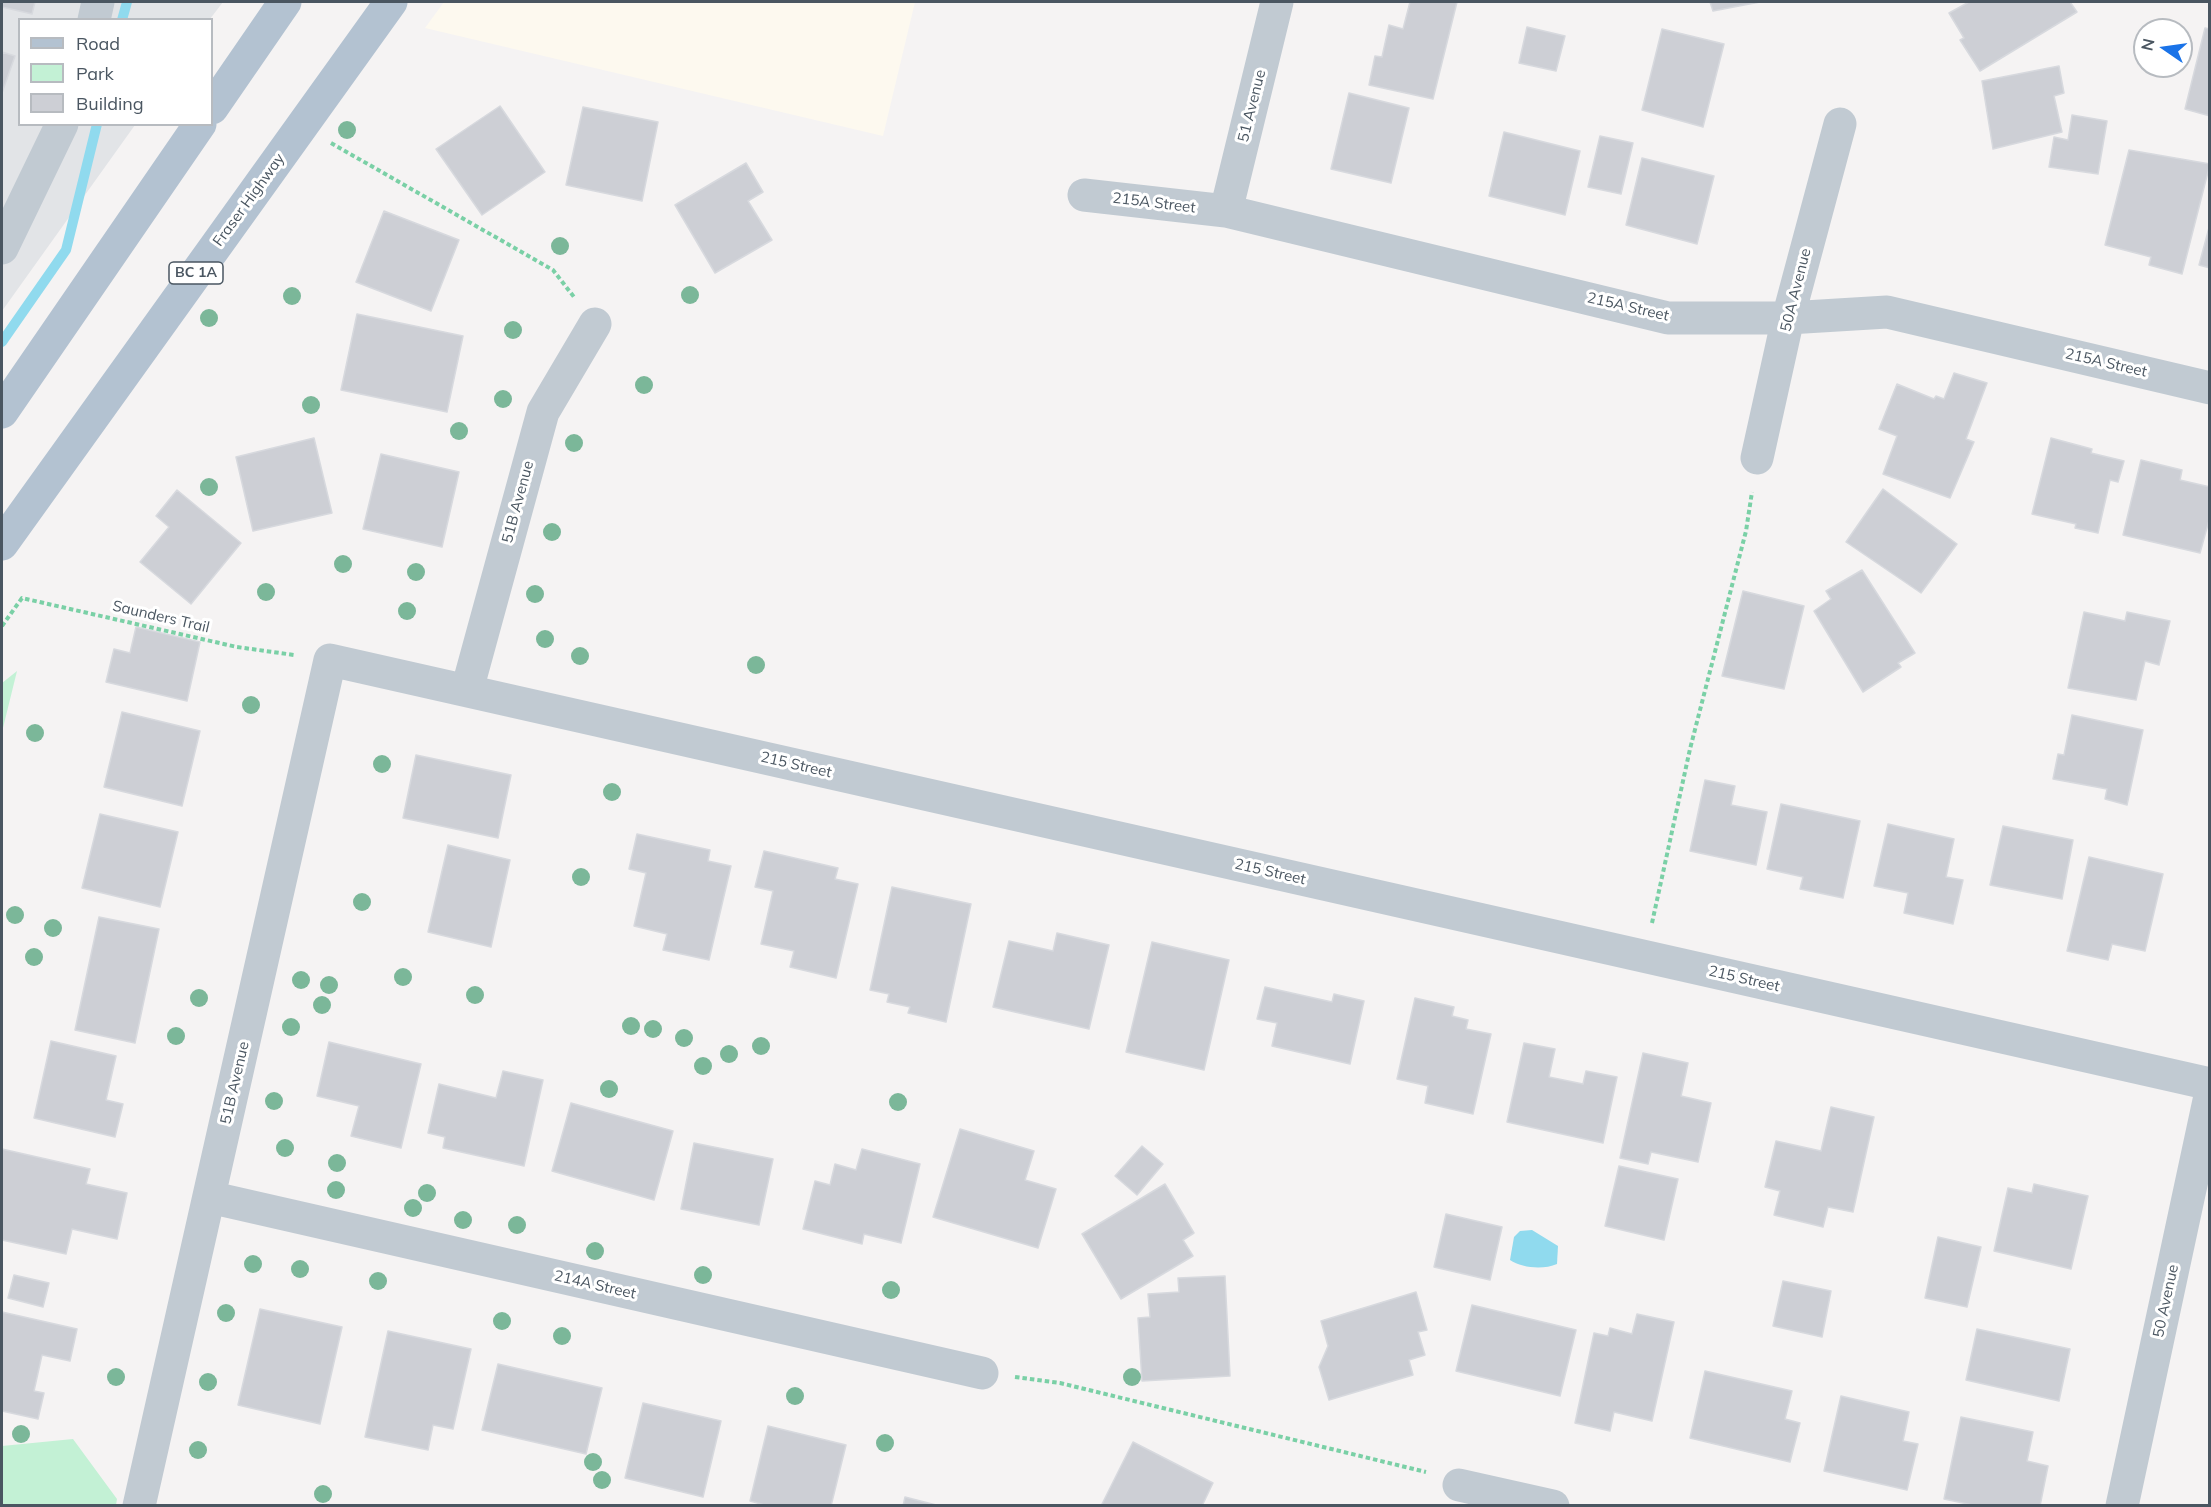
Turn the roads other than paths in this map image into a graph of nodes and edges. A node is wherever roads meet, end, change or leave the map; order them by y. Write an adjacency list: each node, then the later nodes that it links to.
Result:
1 (98, 2): 5 (street)
2 (285, 2): 6 (main road)
3 (391, 2): 18 (main road, Fraser Highway / BC 1A)
4 (1277, 2): 11 (street, 51 Avenue)
5 (94, 18)
6 (213, 107)
7 (1840, 124): 13 (street, 50A Avenue)
8 (61, 126): 12 (street)
9 (199, 126): 16 (main road)
10 (1084, 195): 11 (street, 215A Street)
11 (1226, 211): 13 (street, 215A Street)
12 (2, 248)
13 (1788, 318): 15 (street, 215A Street); 17 (street, 50A Avenue)
14 (595, 324): 20 (street, 51B Avenue)
15 (2210, 388)
16 (2, 412)
17 (1757, 458)
18 (2, 544)
19 (330, 660): 20 (street, 215 Street); 23 (street, 51B Avenue)
20 (467, 690): 21 (street, 215 Street)
21 (2210, 1084)
22 (2210, 1096): 28 (street, 50 Avenue)
23 (209, 1197): 24 (street, 214A Street); 26 (street, 51B Avenue)
24 (982, 1373)
25 (1460, 1485): 27 (street)
26 (139, 1506)
27 (1553, 1506)
28 (2122, 1506)

